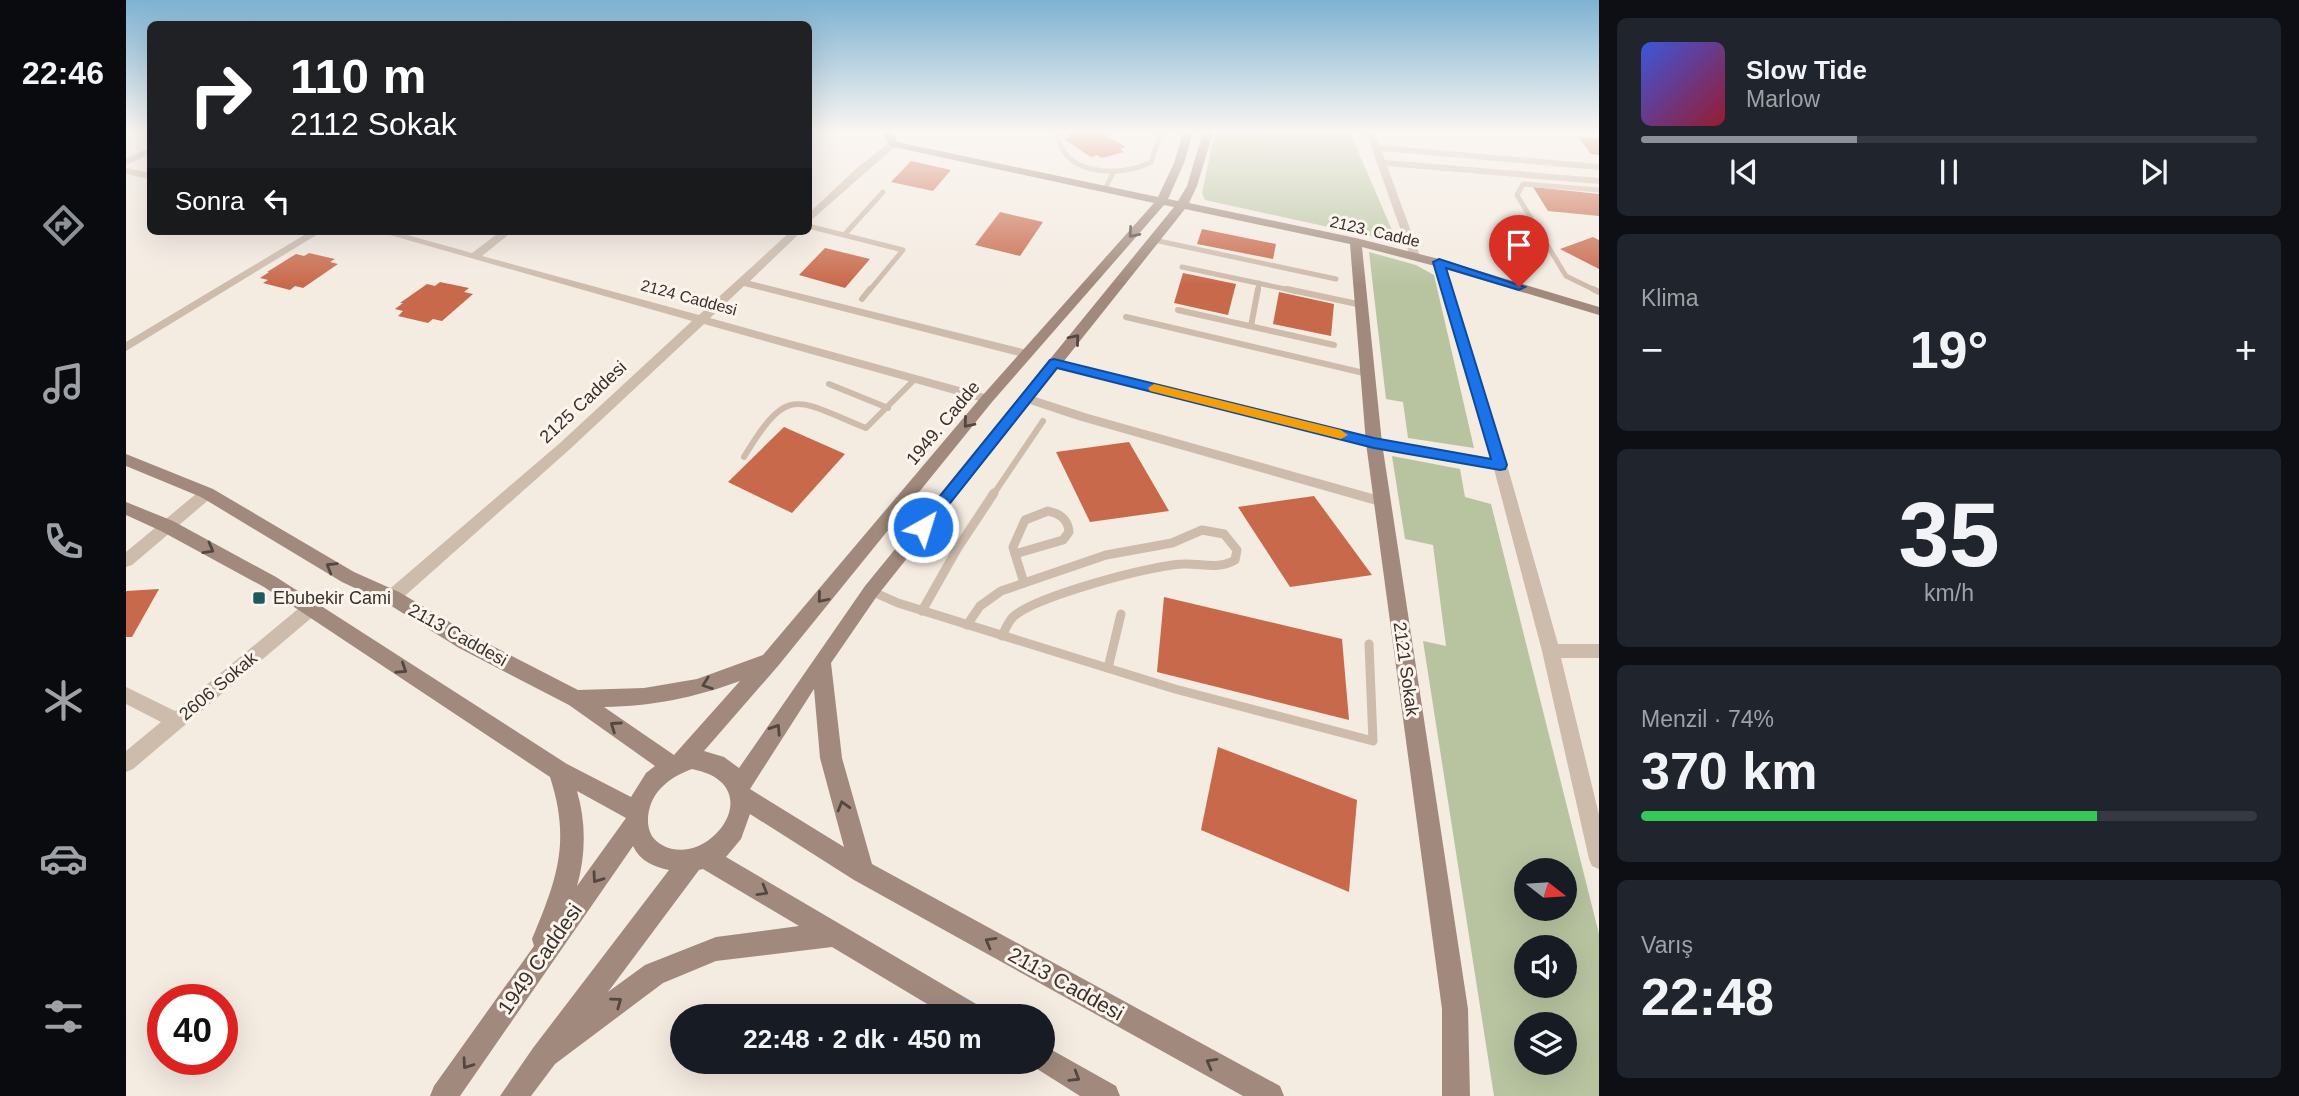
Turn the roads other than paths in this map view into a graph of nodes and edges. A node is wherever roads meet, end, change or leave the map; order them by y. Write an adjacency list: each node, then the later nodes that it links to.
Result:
1 (848, 183): 12 (street)
2 (1077, 183): 7 (street, 2123. Cadde)
3 (1108, 183): 7 (lane)
4 (1169, 183): 10 (street, 1949. Cadde)
5 (1192, 183): 13 (street)
6 (1390, 183): 23 (street)
7 (1105, 189): 10 (street, 2123. Cadde)
8 (1599, 190): 30 (lane)
9 (883, 192): 16 (lane)
10 (1161, 201): 13 (street, 2123. Cadde); 40 (street, 1949. Cadde, one-way to 40)
11 (812, 203): 12 (street)
12 (823, 205): 14 (street)
13 (1182, 205): 21 (street); 22 (street, 2123. Cadde)
14 (812, 216)
15 (812, 227): 16 (lane)
16 (845, 234): 31 (lane)
17 (311, 235): 39 (street)
18 (394, 235): 24 (street, 2124 Caddesi)
19 (503, 235): 24 (street)
20 (793, 235): 28 (street, 2125 Caddesi)
21 (1154, 240): 27 (lane); 41 (street, one-way to 21)
22 (1356, 242): 23 (street, 2123. Cadde); 32 (street, 2121 Sokak)
23 (1415, 256): 25 (street, 2123. Cadde)
24 (473, 257): 36 (street, 2124 Caddesi)
25 (1439, 262): 34 (street, 2123. Cadde); 52 (street)
26 (1182, 267): 29 (lane)
27 (1336, 279)
28 (742, 282): 36 (street, 2125 Caddesi); 40 (street)
29 (1259, 283): 32 (lane); 37 (lane)
30 (1599, 292)
31 (862, 299)
32 (1362, 305): 42 (street, 2121 Sokak)
33 (1178, 310): 37 (lane)
34 (1599, 311)
35 (1126, 317): 42 (lane)
36 (702, 318): 43 (street, 2124 Caddesi); 61 (street, 2125 Caddesi)
37 (1251, 327): 38 (lane)
38 (1334, 345)
39 (126, 347)
40 (1027, 354): 46 (street, 1949. Cadde)
41 (1054, 363): 45 (street); 49 (street)
42 (1368, 374): 49 (street, 2121 Sokak)
43 (915, 379): 46 (street, 2124 Caddesi); 47 (lane)
44 (829, 384): 47 (lane)
45 (1026, 398): 54 (street); 60 (street)
46 (987, 399): 70 (street, 1949. Cadde, one-way to 70)
47 (888, 408): 50 (lane)
48 (1043, 421): 63 (lane)
49 (1374, 443): 52 (street); 54 (street, 2121 Sokak)
50 (744, 457)
51 (126, 460): 53 (street, 2113 Caddesi)
52 (1500, 465): 68 (street)
53 (207, 493): 56 (street); 61 (street, 2113 Caddesi, one-way to 53)
54 (1383, 502): 95 (street, 2121 Sokak)
55 (126, 508): 56 (street)
56 (167, 526): 58 (street); 62 (street, one-way to 62)
57 (1015, 554): 57 (lane); 59 (lane)
58 (126, 561)
59 (1024, 583): 65 (lane); 66 (lane)
60 (871, 592): 63 (lane); 71 (street)
61 (392, 597): 74 (street, 2113 Caddesi)
62 (310, 609): 75 (street, 2606 Sokak); 78 (street, one-way to 78)
63 (922, 611): 65 (lane)
64 (1121, 614): 72 (lane)
65 (967, 625): 66 (lane)
66 (1002, 636): 72 (lane)
67 (1369, 645): 72 (lane)
68 (1551, 651): 69 (street); 79 (street)
69 (1599, 651)
70 (771, 660): 74 (street, one-way to 74); 77 (street, 1949. Cadde)
71 (821, 661): 80 (street, one-way to 71); 85 (street, one-way to 71)
72 (1108, 668)
73 (126, 695): 75 (street)
74 (576, 699): 77 (street, 2113 Caddesi, one-way to 74)
75 (177, 721): 76 (street, 2606 Sokak)
76 (126, 763)
77 (676, 763): 80 (street); 82 (street)
78 (559, 771): 82 (street); 87 (street)
79 (1582, 787): 81 (lane); 84 (street)
80 (740, 791): 83 (street); 85 (street, 2113 Caddesi)
81 (1599, 791)
82 (636, 816): 83 (street); 87 (street, 1949 Caddesi, one-way to 87)
83 (698, 859): 86 (street, one-way to 86); 89 (street)
84 (1599, 859)
85 (862, 872): 94 (street, 2113 Caddesi, one-way to 85)
86 (835, 934): 88 (street); 89 (street, one-way to 86)
87 (523, 984): 91 (street, 1949 Caddesi, one-way to 91)
88 (952, 1004)
89 (542, 1057): 92 (street)
90 (1055, 1065): 93 (street, one-way to 93)
91 (444, 1096)
92 (514, 1096)
93 (1106, 1096)
94 (1270, 1096)
95 (1456, 1096)

